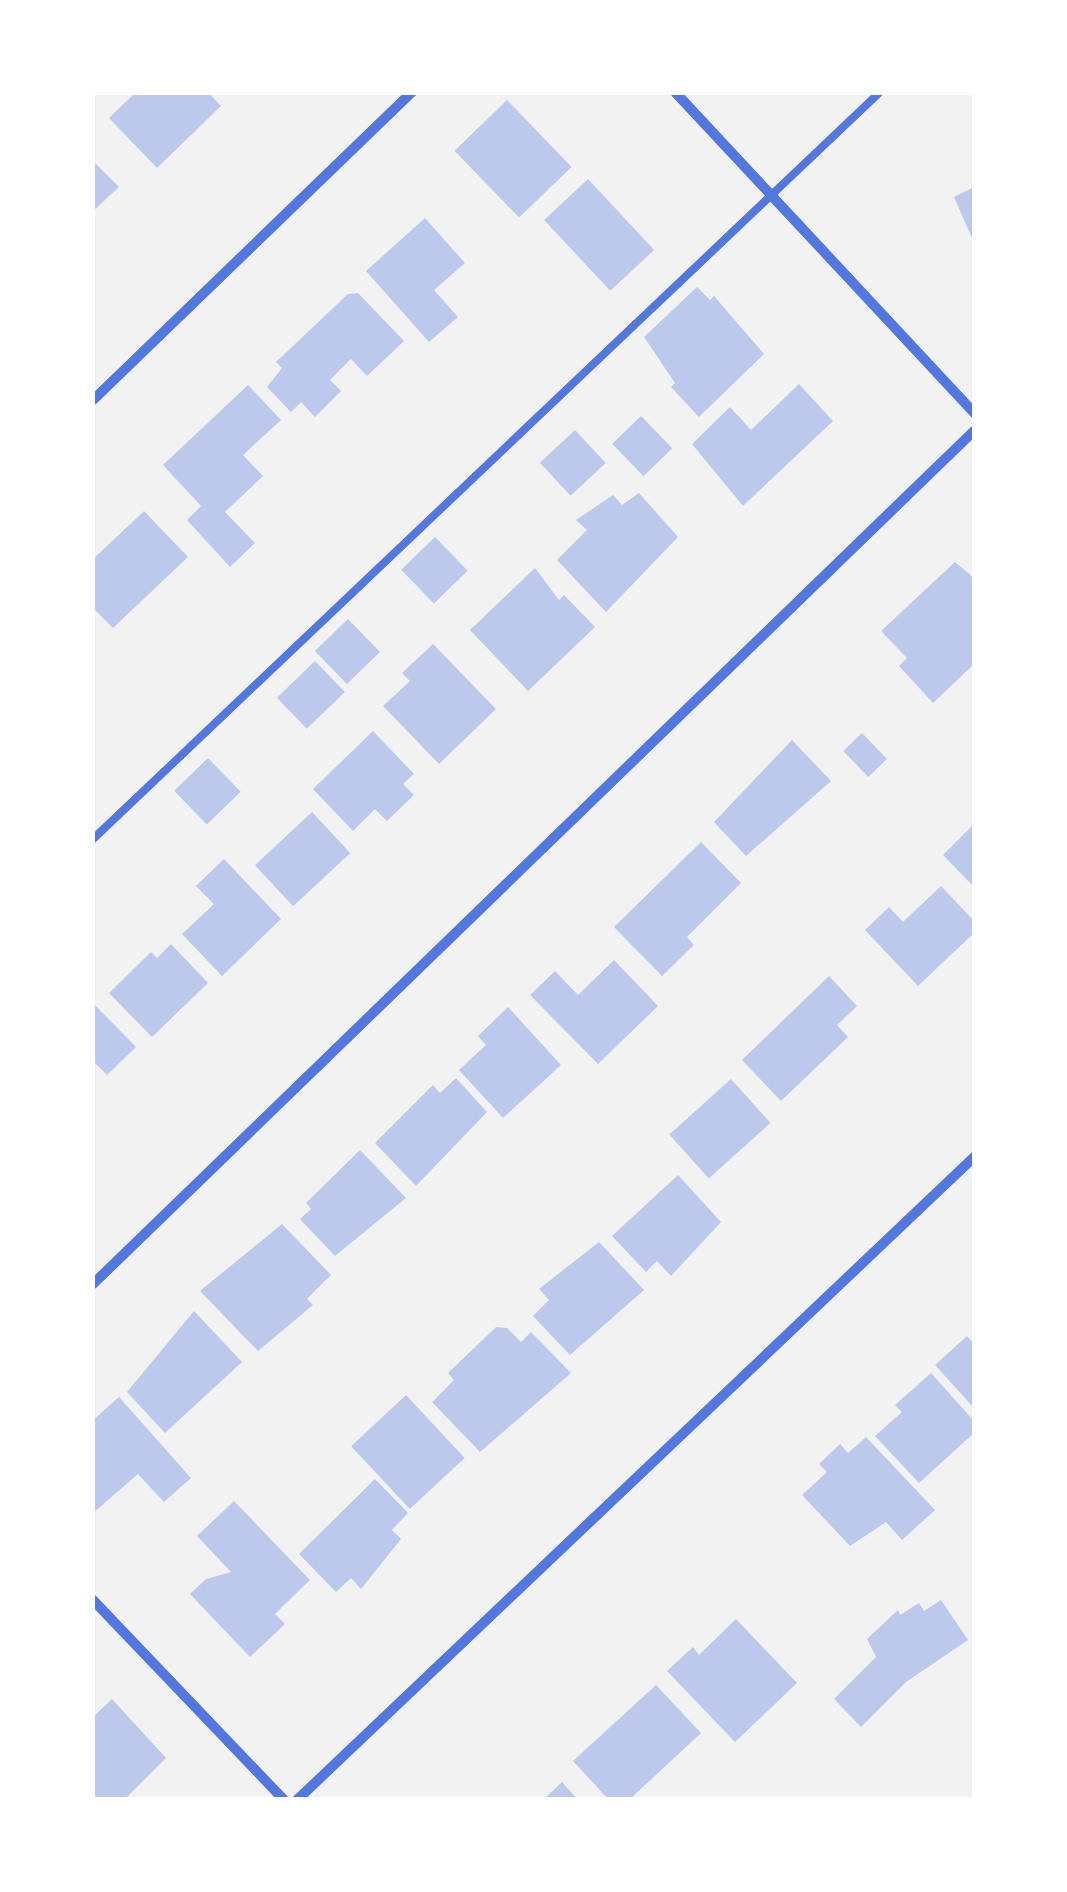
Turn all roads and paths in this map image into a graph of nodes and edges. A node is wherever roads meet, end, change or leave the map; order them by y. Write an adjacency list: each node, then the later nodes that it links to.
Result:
1 (412, 92): 5 (street)
2 (674, 92): 4 (street)
3 (880, 92): 4 (lane)
4 (772, 192): 6 (street); 8 (lane)
5 (92, 400)
6 (974, 413)
7 (974, 431): 10 (street)
8 (92, 840)
9 (974, 1157): 13 (street)
10 (92, 1285)
11 (92, 1599): 12 (street)
12 (284, 1800)
13 (297, 1800)

